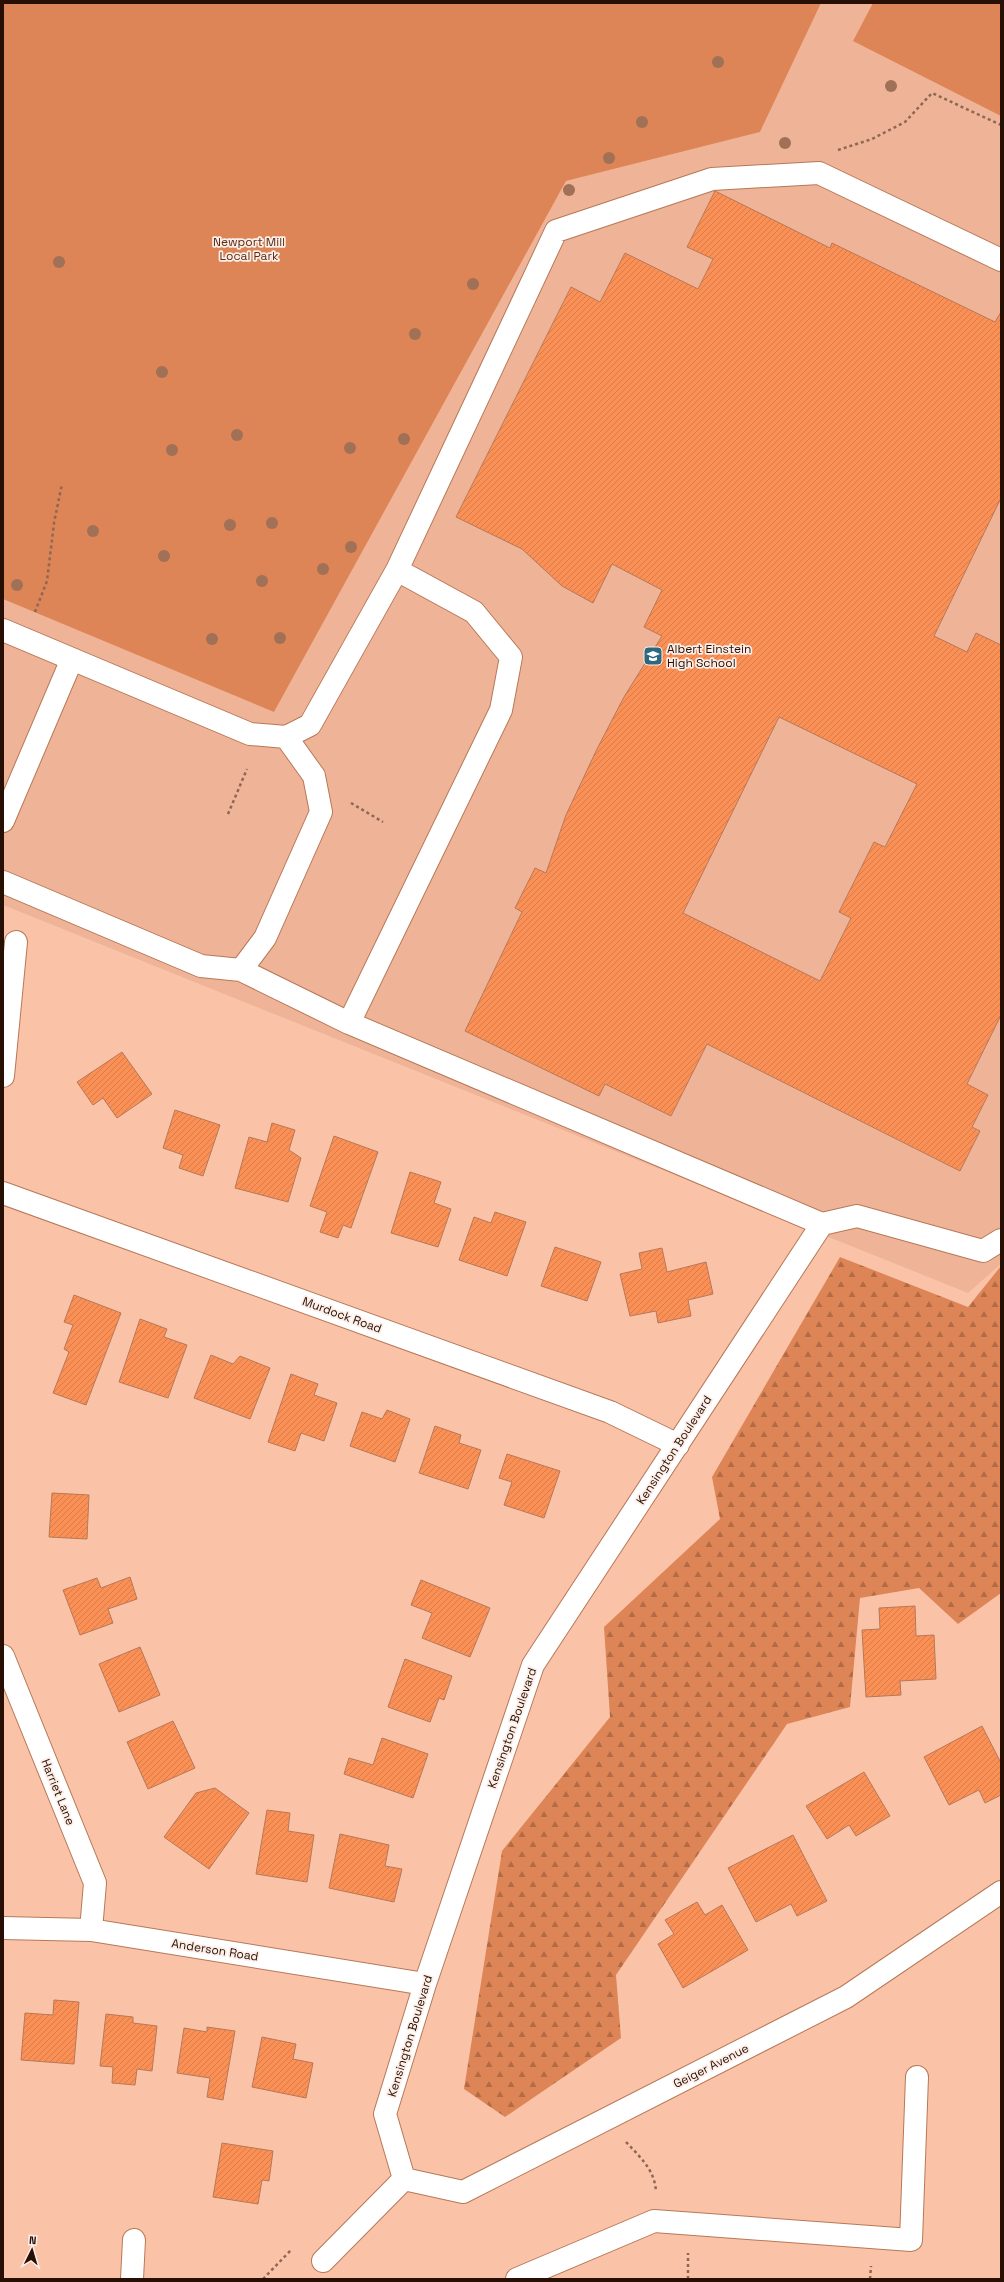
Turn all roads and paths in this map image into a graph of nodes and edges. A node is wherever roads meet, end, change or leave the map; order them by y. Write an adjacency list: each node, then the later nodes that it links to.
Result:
1 (1001, 124): 2 (path)
2 (838, 150)
3 (1001, 260): 5 (street)
4 (62, 484): 6 (path)
5 (396, 570): 9 (street); 18 (street)
6 (34, 614)
7 (3, 630): 8 (street)
8 (72, 659): 9 (street); 13 (street)
9 (286, 738): 17 (street)
10 (247, 769): 12 (path)
11 (351, 803): 14 (path)
12 (228, 814)
13 (3, 821)
14 (383, 822)
15 (3, 882): 17 (street)
16 (16, 942): 19 (street)
17 (241, 970): 18 (street)
18 (349, 1023): 21 (street)
19 (3, 1076)
20 (3, 1193): 23 (street, Murdock Road)
21 (822, 1224): 22 (street); 23 (street, Kensington Boulevard)
22 (1001, 1240)
23 (678, 1445): 28 (street, Kensington Boulevard)
24 (3, 1656): 27 (street, Harriet Lane)
25 (1001, 1892): 31 (street, Geiger Avenue)
26 (3, 1928): 27 (street, Anderson Road)
27 (90, 1930): 28 (street, Anderson Road)
28 (425, 1984): 31 (street, Kensington Boulevard)
29 (917, 2077): 39 (street)
30 (624, 2140): 32 (path)
31 (404, 2179): 36 (street)
32 (655, 2181)
33 (134, 2240): 37 (street)
34 (292, 2249): 38 (path)
35 (688, 2249): 40 (path)
36 (323, 2260)
37 (132, 2279)
38 (263, 2279)
39 (517, 2279)
40 (688, 2279)

